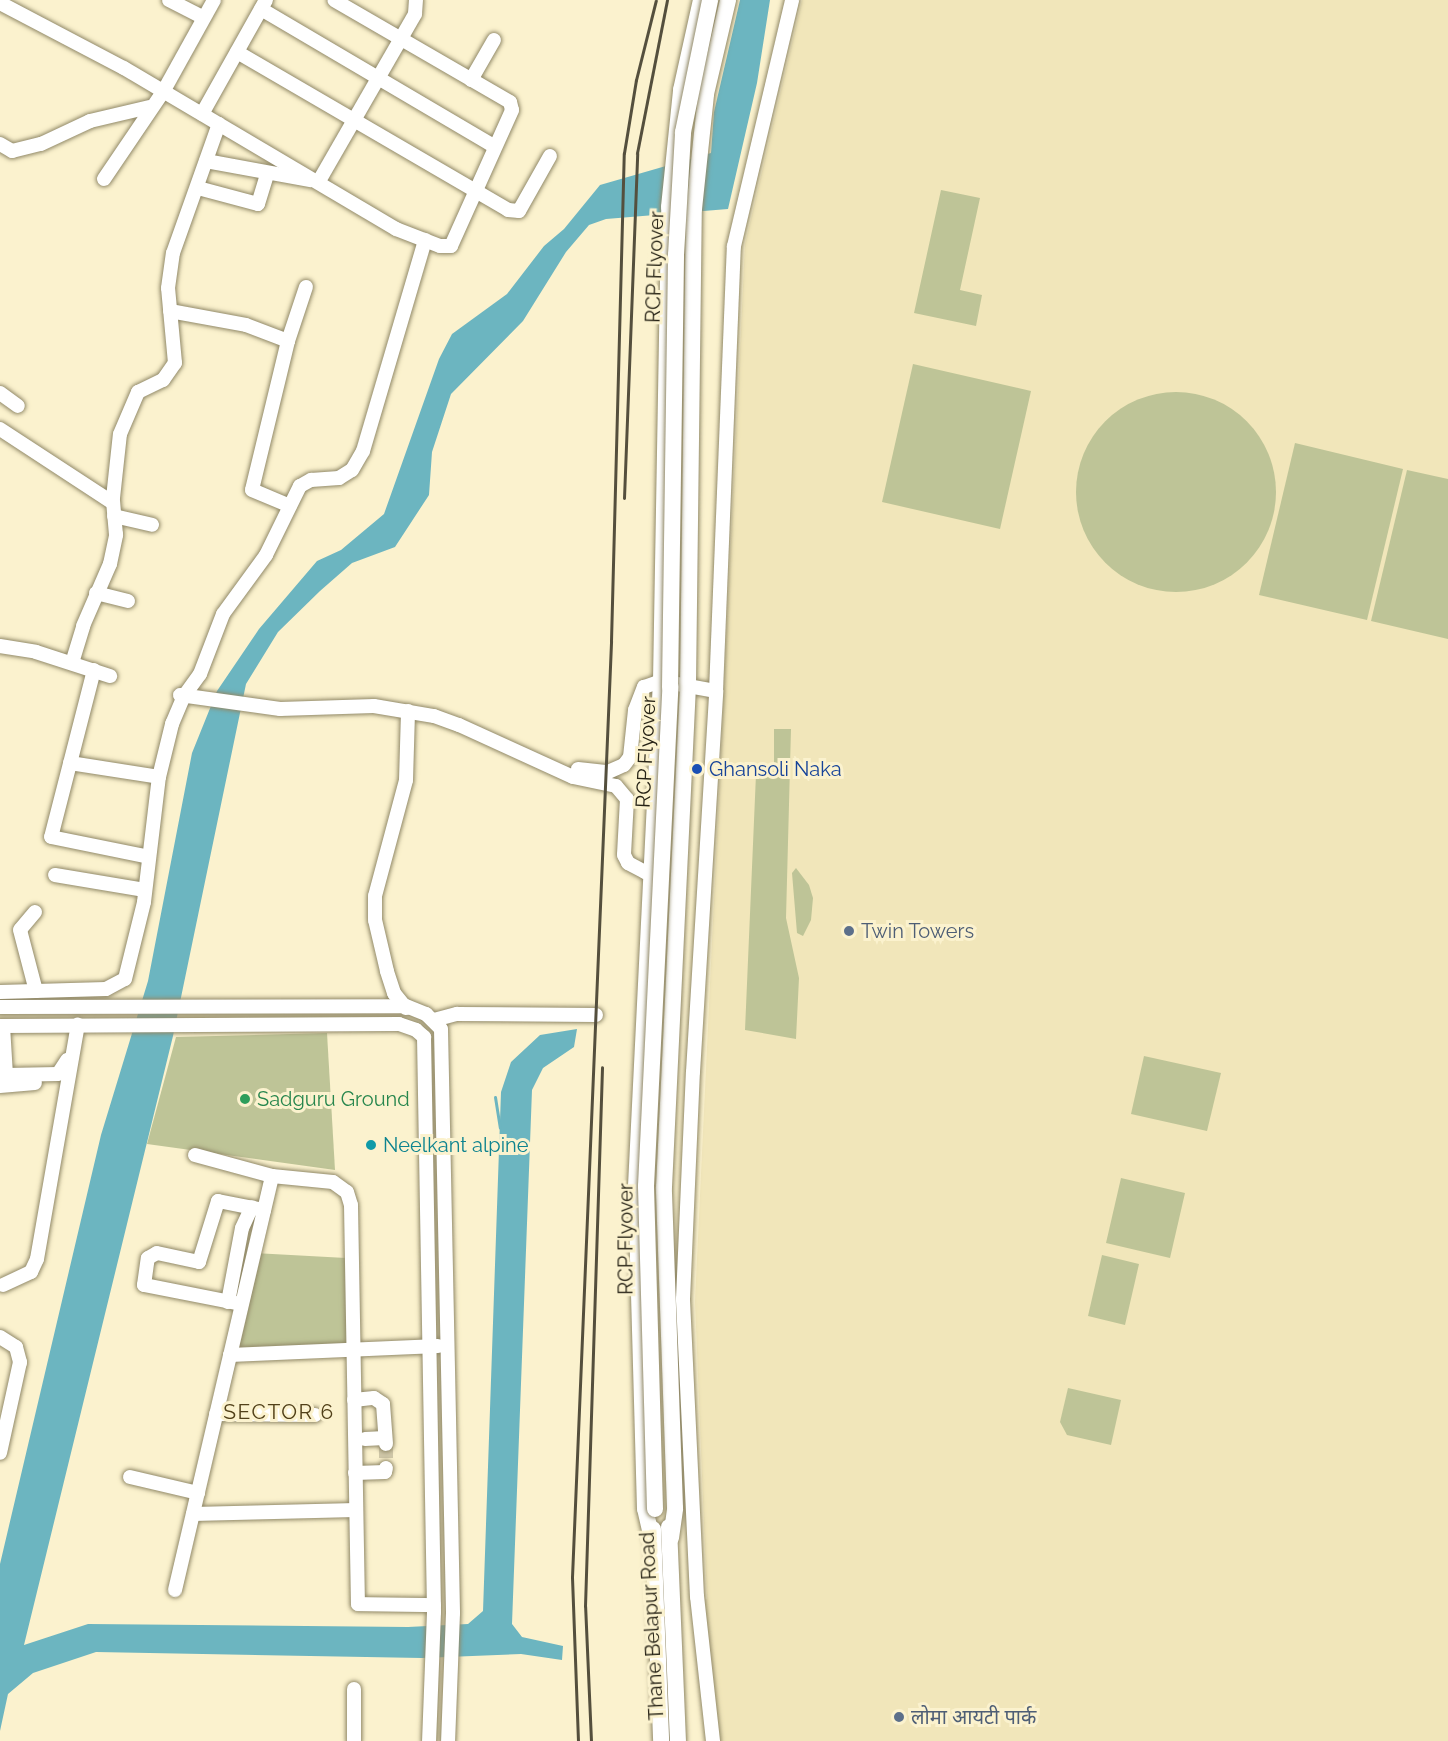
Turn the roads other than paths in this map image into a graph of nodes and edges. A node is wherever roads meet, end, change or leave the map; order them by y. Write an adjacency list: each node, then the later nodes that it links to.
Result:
1 (170, 0): 12 (street)
2 (214, 0): 12 (street)
3 (334, 0): 13 (street)
4 (416, 0): 13 (street)
5 (702, 0): 48 (main road)
6 (710, 0): 95 (main road, RCP Flyover, bridge)
7 (719, 0): 95 (main road, RCP Flyover)
8 (728, 0): 49 (main road)
9 (792, 0): 50 (street)
10 (0, 3): 18 (street)
11 (264, 5): 15 (street); 16 (street)
12 (204, 18): 18 (street)
13 (401, 39): 16 (street); 17 (street)
14 (494, 40): 17 (street)
15 (237, 52): 20 (street); 21 (street)
16 (378, 78): 21 (street); 24 (street)
17 (471, 80): 24 (street)
18 (163, 92): 19 (street); 20 (street)
19 (149, 107): 23 (street); 28 (street)
20 (202, 114): 22 (street)
21 (354, 120): 29 (street); 31 (street)
22 (219, 124): 26 (street); 29 (street)
23 (0, 144)
24 (494, 146): 31 (street)
25 (550, 156): 31 (street)
26 (206, 161): 27 (street); 30 (street)
27 (267, 174): 29 (street); 30 (street)
28 (104, 180)
29 (318, 181): 32 (street)
30 (198, 188): 34 (street)
31 (473, 190): 32 (street)
32 (425, 240): 39 (street)
33 (306, 287): 35 (street)
34 (170, 311): 35 (street); 40 (street)
35 (288, 341): 39 (street)
36 (0, 393): 37 (street)
37 (18, 406)
38 (0, 429): 40 (street)
39 (290, 506): 51 (street)
40 (114, 509): 41 (street); 42 (street)
41 (152, 525)
42 (96, 593): 43 (street); 45 (street)
43 (128, 601)
44 (0, 646): 45 (street)
45 (72, 663): 46 (street)
46 (94, 670): 47 (street); 53 (street)
47 (110, 676)
48 (661, 681): 49 (street); 54 (street); 57 (main road)
49 (688, 685): 50 (street); 58 (main road)
50 (716, 691): 108 (street)
51 (182, 696): 52 (street); 55 (street)
52 (408, 711): 54 (street); 64 (street)
53 (70, 763): 55 (street); 56 (street)
54 (564, 770): 57 (street)
55 (159, 777): 56 (street)
56 (149, 858): 60 (street)
57 (652, 873): 58 (street); 99 (main road)
58 (677, 874): 98 (main road)
59 (56, 875): 60 (street)
60 (145, 890): 62 (street)
61 (35, 912): 62 (street)
62 (36, 991): 63 (street)
63 (0, 992)
64 (406, 1006): 66 (street); 68 (street); 71 (street)
65 (0, 1007): 66 (street)
66 (99, 1007): 70 (street)
67 (596, 1015): 68 (street)
68 (434, 1020): 82 (street)
69 (78, 1025): 70 (street); 72 (street); 75 (street)
70 (98, 1025): 71 (street)
71 (405, 1025): 83 (street)
72 (2, 1026): 74 (street)
73 (69, 1051): 74 (street)
74 (2, 1079): 75 (street)
75 (67, 1080): 79 (street)
76 (195, 1155): 77 (street)
77 (272, 1176): 78 (street); 84 (street)
78 (258, 1208): 80 (street); 80 (street)
79 (1, 1288)
80 (234, 1303): 85 (street)
81 (0, 1337): 90 (street)
82 (449, 1345): 83 (street); 105 (street)
83 (430, 1346): 84 (street); 101 (street)
84 (353, 1349): 85 (street); 86 (street)
85 (230, 1355): 87 (street)
86 (354, 1400): 89 (street); 92 (street)
87 (216, 1414): 88 (street); 94 (street)
88 (315, 1415)
89 (365, 1439)
90 (0, 1453)
91 (386, 1468): 92 (street)
92 (355, 1473): 96 (street)
93 (130, 1477): 94 (street)
94 (198, 1493): 97 (street)
95 (660, 1509): 98 (main road, Thane Belapur Road); 99 (main road, Thane Belapur Road)
96 (356, 1510): 97 (street); 101 (street)
97 (193, 1514): 100 (street)
98 (671, 1538): 107 (main road, Thane Belapur Road)
99 (652, 1539): 106 (main road, Thane Belapur Road)
100 (175, 1590)
101 (434, 1609): 104 (street)
102 (354, 1689): 103 (street)
103 (354, 1741)
104 (429, 1741)
105 (448, 1741)
106 (661, 1741)
107 (678, 1741)
108 (713, 1741)

